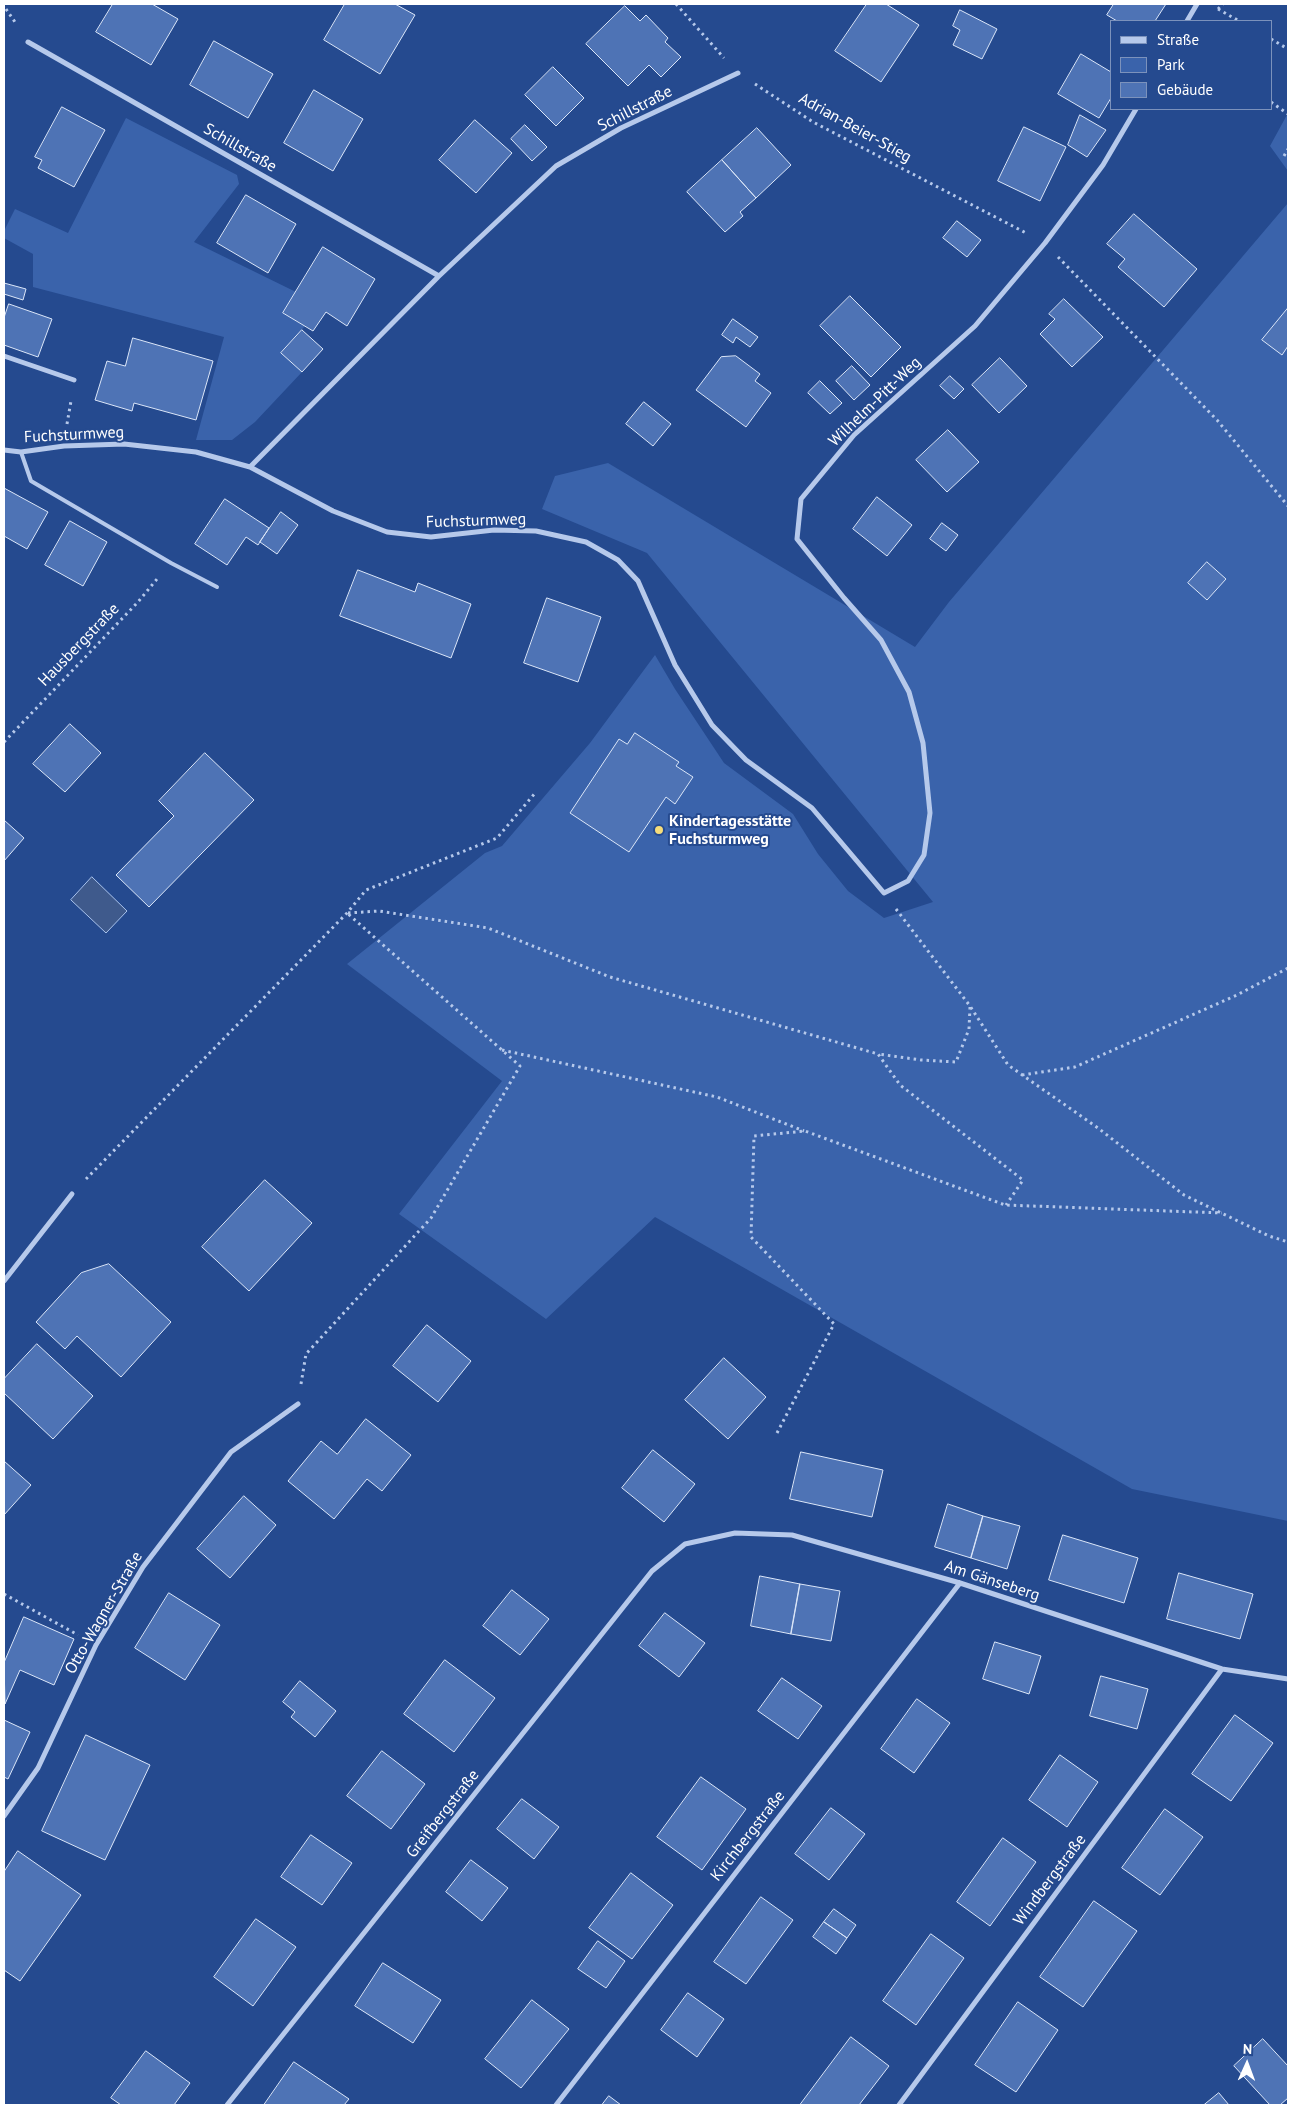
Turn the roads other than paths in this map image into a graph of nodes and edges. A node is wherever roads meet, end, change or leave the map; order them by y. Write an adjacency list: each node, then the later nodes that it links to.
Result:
1 (1197, 4): 2 (street)
2 (1187, 20)
3 (28, 42): 6 (street, Schillstraße)
4 (738, 73): 6 (street, Schillstraße)
5 (1135, 110): 13 (street, Wilhelm-Pitt-Weg)
6 (439, 276): 11 (street, Schillstraße)
7 (4, 356): 8 (street)
8 (74, 380)
9 (4, 450): 10 (street, Fuchsturmweg)
10 (21, 452): 11 (street, Fuchsturmweg); 12 (lane)
11 (250, 467): 13 (street, Fuchsturmweg)
12 (217, 587)
13 (884, 893)
14 (72, 1194): 15 (street)
15 (4, 1281)
16 (298, 1404): 21 (street, Otto-Wagner-Straße)
17 (685, 1544): 18 (street, Am Gänseberg); 22 (street, Greifbergstraße)
18 (960, 1583): 19 (street, Am Gänseberg); 23 (street, Kirchbergstraße)
19 (1222, 1669): 20 (street, Am Gänseberg); 24 (street, Windbergstraße)
20 (1288, 1679)
21 (4, 1816)
22 (227, 2105)
23 (556, 2105)
24 (899, 2105)

